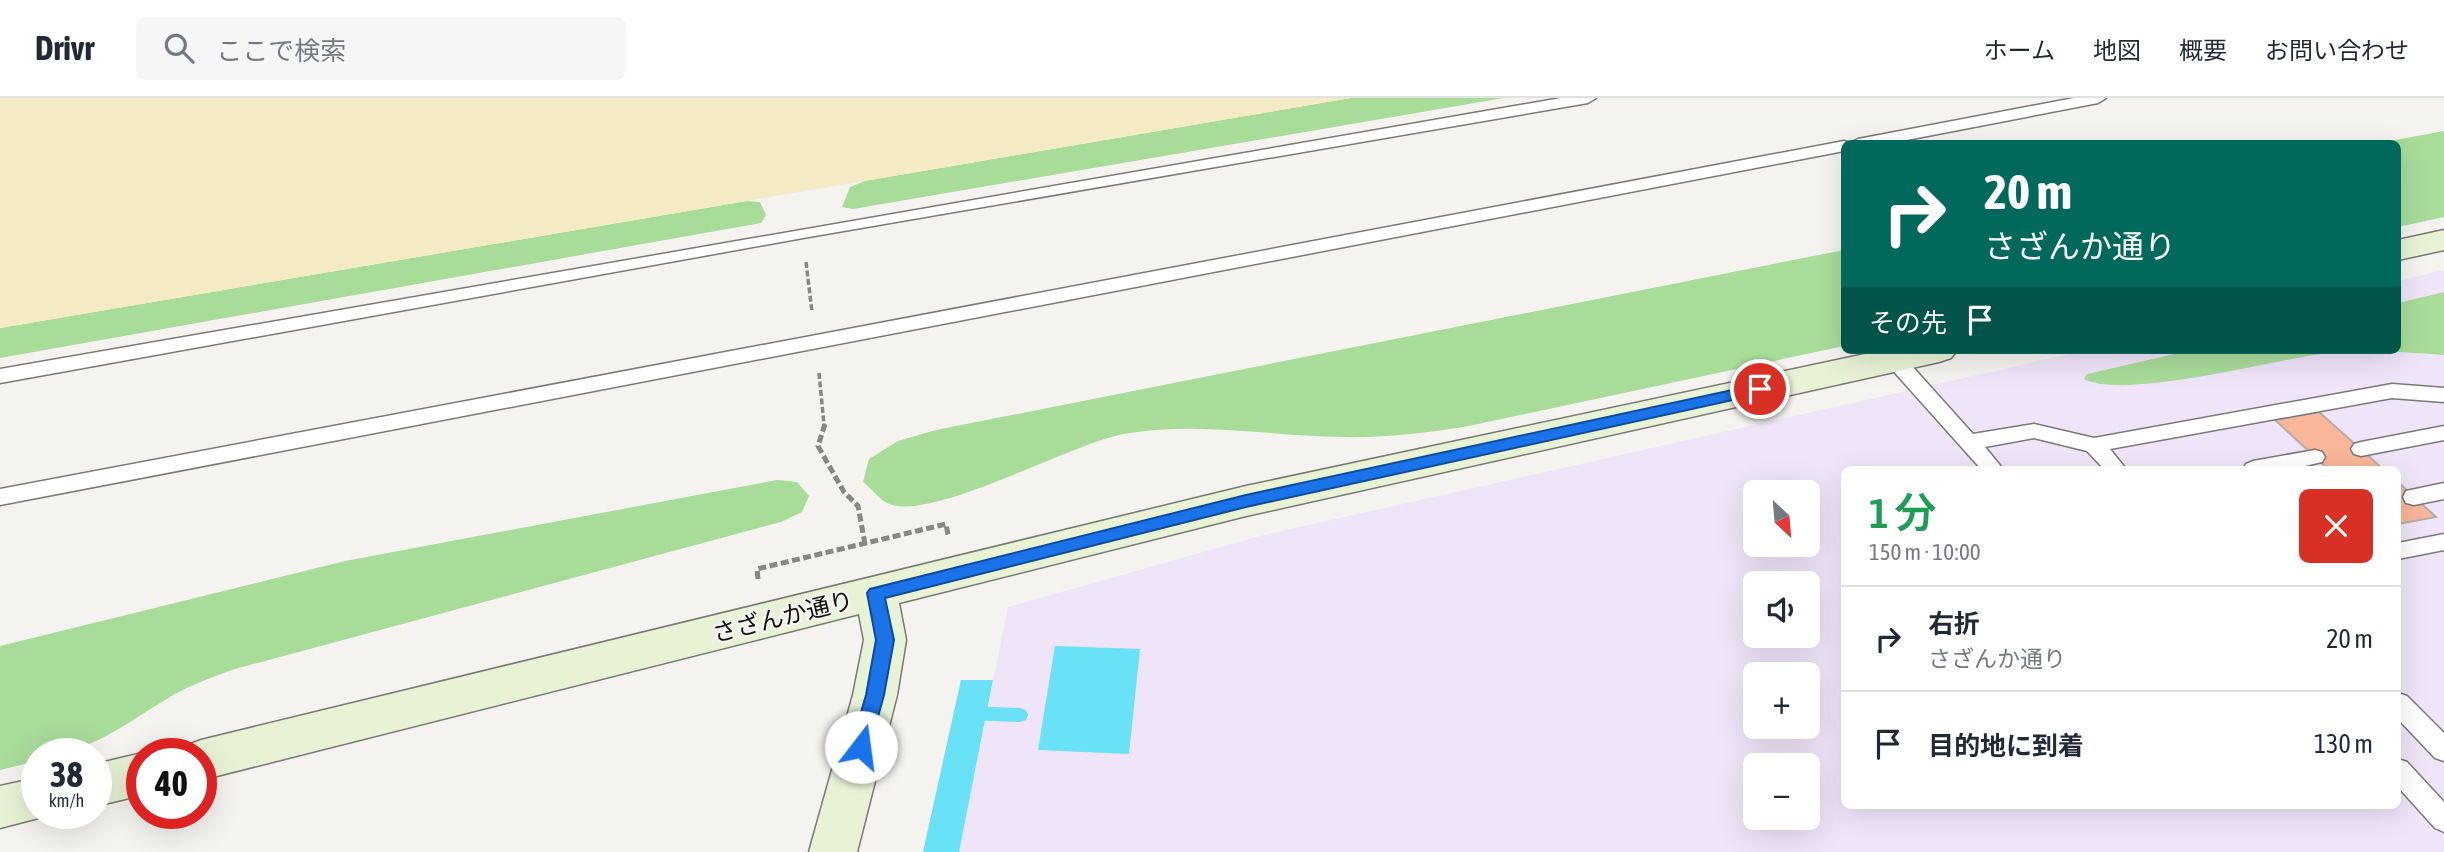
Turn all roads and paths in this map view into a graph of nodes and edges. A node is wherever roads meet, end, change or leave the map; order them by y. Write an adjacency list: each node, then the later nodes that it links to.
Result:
1 (1588, 98): 10 (lane)
2 (2098, 98): 3 (lane)
3 (1879, 140)
4 (1841, 147): 7 (lane)
5 (2444, 240): 6 (street)
6 (2401, 249)
7 (816, 340): 21 (lane); 25 (path)
8 (1921, 354): 9 (street, さざんか通り)
9 (1895, 360): 13 (lane); 28 (street, さざんか通り)
10 (0, 376)
11 (2444, 395): 14 (lane)
12 (2444, 433): 15 (lane)
13 (1970, 442): 14 (lane); 17 (lane)
14 (2094, 445): 18 (lane)
15 (2361, 449)
16 (2315, 457): 19 (lane)
17 (1990, 466)
18 (2113, 466)
19 (2268, 466)
20 (2444, 491): 22 (lane)
21 (0, 497)
22 (2414, 497)
23 (2444, 542): 26 (lane)
24 (950, 543): 25 (path)
25 (865, 544): 27 (path)
26 (2401, 550)
27 (760, 589)
28 (876, 593): 31 (street, さざんか通り); 36 (street)
29 (2401, 706): 30 (lane)
30 (2444, 750)
31 (217, 756)
32 (2401, 773): 35 (lane)
33 (21, 802): 34 (street)
34 (0, 807)
35 (2444, 820)
36 (832, 852)

